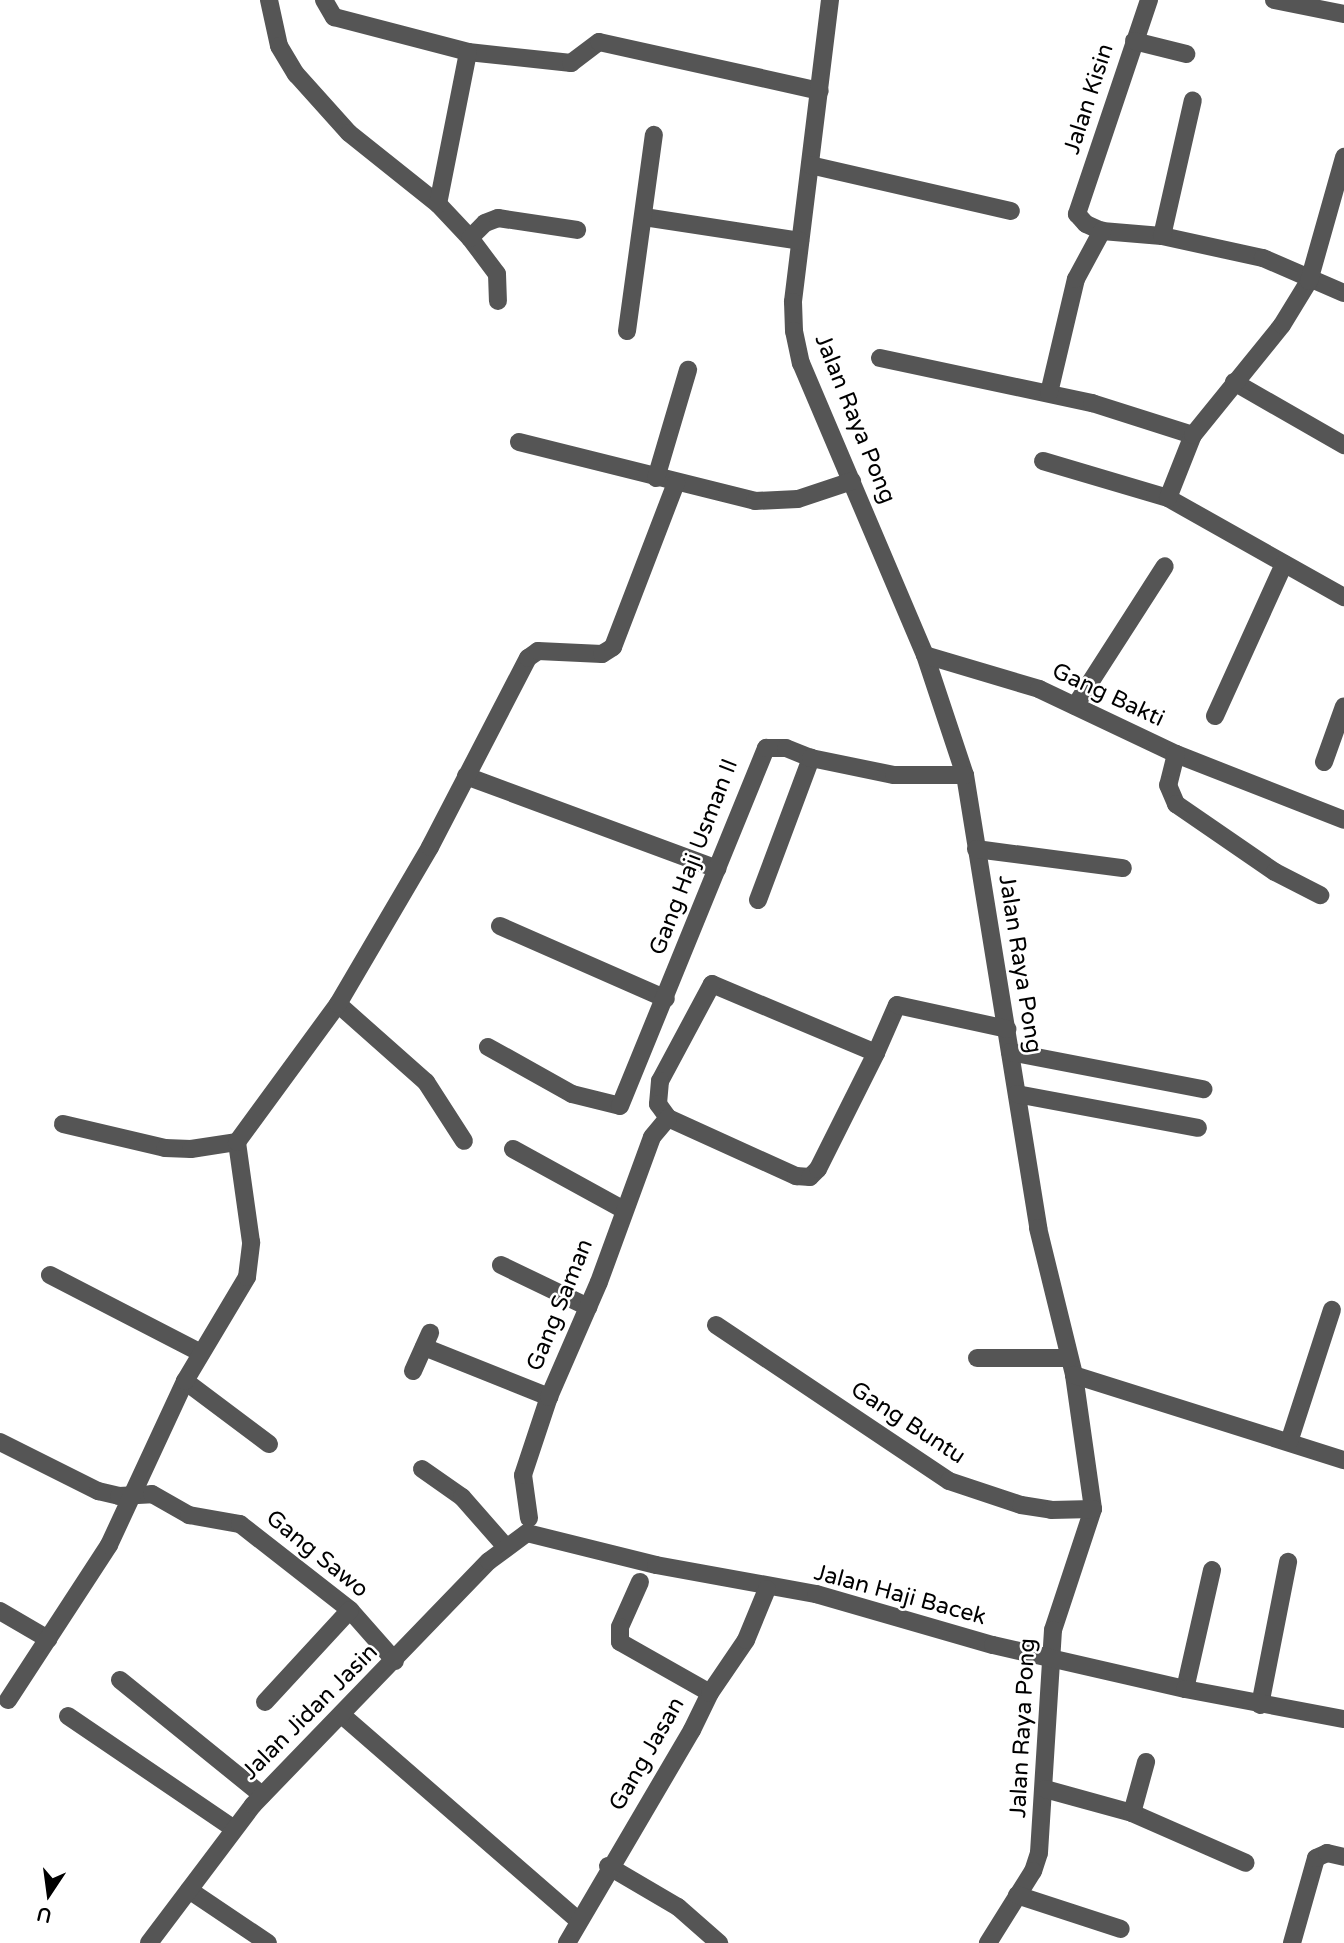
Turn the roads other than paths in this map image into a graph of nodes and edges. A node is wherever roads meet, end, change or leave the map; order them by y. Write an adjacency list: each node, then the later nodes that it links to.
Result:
1 (269, 0): 15 (street)
2 (324, 0): 8 (street)
3 (830, 0): 10 (street, Jalan Raya Pong)
4 (1149, 0): 7 (street, Jalan Kisin)
5 (1274, 0): 6 (street)
6 (1344, 14)
7 (1134, 41): 9 (street); 19 (street, Jalan Kisin)
8 (468, 52): 10 (street); 15 (street)
9 (1186, 54)
10 (820, 91): 14 (street, Jalan Raya Pong)
11 (1193, 100): 20 (street)
12 (654, 135): 17 (street)
13 (1344, 157): 23 (street)
14 (810, 164): 16 (street); 22 (street, Jalan Raya Pong)
15 (438, 204): 21 (street)
16 (1011, 211)
17 (644, 218): 22 (street); 26 (street)
18 (577, 230): 21 (street)
19 (1102, 231): 20 (street); 30 (street)
20 (1162, 236): 23 (street)
21 (470, 238): 25 (street)
22 (800, 241): 36 (street, Jalan Raya Pong)
23 (1309, 281): 24 (street); 29 (street)
24 (1344, 293)
25 (498, 301)
26 (627, 331)
27 (880, 358): 30 (street)
28 (688, 370): 35 (street)
29 (1234, 382): 31 (street); 33 (street)
30 (1049, 393): 31 (street)
31 (1193, 435): 38 (street)
32 (519, 442): 35 (street)
33 (1344, 445)
34 (1043, 461): 38 (street)
35 (656, 478): 37 (street)
36 (852, 481): 37 (street); 42 (street, Jalan Raya Pong)
37 (677, 483): 50 (street)
38 (1168, 498): 39 (street)
39 (1284, 564): 41 (street); 45 (street)
40 (1165, 566): 43 (street)
41 (1344, 597)
42 (925, 655): 43 (street, Gang Bakti); 49 (street, Jalan Raya Pong)
43 (1075, 706): 46 (street, Gang Bakti)
44 (1344, 706): 48 (street)
45 (1215, 716)
46 (1177, 754): 51 (street); 55 (street, Gang Bakti)
47 (811, 758): 49 (street, Gang Haji Usman II); 54 (street, Gang Haji Usman II); 56 (street)
48 (1324, 762)
49 (965, 775): 52 (street, Jalan Raya Pong)
50 (466, 776): 54 (street); 59 (street)
51 (1344, 820)
52 (976, 849): 53 (street); 60 (street, Jalan Raya Pong)
53 (1124, 868)
54 (717, 869): 58 (street, Gang Haji Usman II)
55 (1320, 895)
56 (758, 900)
57 (500, 926): 58 (street)
58 (666, 999): 61 (street, Gang Haji Usman II)
59 (338, 1004): 69 (street); 70 (street)
60 (1007, 1029): 62 (street, Jalan Raya Pong); 63 (street)
61 (488, 1048)
62 (1010, 1052): 64 (street); 65 (street, Jalan Raya Pong)
63 (876, 1053): 66 (street); 66 (street)
64 (1203, 1089)
65 (1017, 1094): 68 (street); 80 (street, Jalan Raya Pong)
66 (667, 1118): 72 (street, Gang Saman)
67 (64, 1124): 70 (street)
68 (1198, 1128)
69 (464, 1141)
70 (237, 1142): 78 (street)
71 (513, 1149): 72 (street)
72 (624, 1210): 75 (street, Gang Saman)
73 (500, 1265): 75 (street)
74 (50, 1275): 78 (street)
75 (588, 1307): 84 (street, Gang Saman)
76 (1332, 1310): 86 (street)
77 (716, 1325): 91 (street, Gang Buntu)
78 (201, 1353): 83 (street)
79 (977, 1358): 80 (street)
80 (1069, 1358): 82 (street, Jalan Raya Pong)
81 (413, 1371): 84 (street)
82 (1074, 1376): 86 (street); 91 (street, Jalan Raya Pong)
83 (186, 1381): 87 (street); 90 (street)
84 (549, 1397): 92 (street, Gang Saman)
85 (0, 1442): 90 (street, Gang Sawo)
86 (1289, 1442): 88 (street)
87 (269, 1444)
88 (1344, 1460)
89 (422, 1469): 93 (street)
90 (135, 1493): 98 (street, Gang Sawo); 100 (street)
91 (1093, 1509): 101 (street, Jalan Raya Pong)
92 (528, 1526): 93 (street, Jalan Jidan Jasin); 97 (street, Jalan Haji Bacek)
93 (506, 1547): 102 (street, Jalan Jidan Jasin)
94 (1288, 1562): 108 (street)
95 (1212, 1570): 104 (street)
96 (640, 1582): 105 (street)
97 (767, 1589): 101 (street, Jalan Haji Bacek); 105 (street, Gang Jasan)
98 (350, 1610): 102 (street, Gang Sawo); 107 (street)
99 (0, 1611): 100 (street)
100 (48, 1639): 106 (street)
101 (1049, 1657): 104 (street, Jalan Haji Bacek); 113 (street, Jalan Raya Pong)
102 (395, 1661): 110 (street, Jalan Jidan Jasin)
103 (120, 1680): 114 (street)
104 (1185, 1689): 108 (street, Jalan Haji Bacek)
105 (710, 1693): 119 (street, Gang Jasan)
106 (8, 1700)
107 (265, 1702)
108 (1260, 1704): 111 (street, Jalan Haji Bacek)
109 (68, 1716): 116 (street)
110 (343, 1716): 114 (street, Jalan Jidan Jasin); 122 (street)
111 (1344, 1719)
112 (1146, 1762): 115 (street)
113 (1045, 1789): 115 (street); 121 (street, Jalan Raya Pong)
114 (262, 1795): 116 (street, Jalan Jidan Jasin)
115 (1132, 1813): 118 (street)
116 (233, 1828): 120 (street, Jalan Jidan Jasin)
117 (1344, 1857): 129 (street)
118 (1246, 1863)
119 (608, 1866): 122 (street, Gang Jasan); 127 (street)
120 (189, 1890): 124 (street, Jalan Jidan Jasin); 125 (street)
121 (1017, 1895): 123 (street); 128 (street, Jalan Raya Pong)
122 (578, 1920): 126 (street, Gang Jasan)
123 (1121, 1929)
124 (149, 1943)
125 (268, 1943)
126 (567, 1943)
127 (719, 1943)
128 (988, 1943)
129 (1292, 1943)

